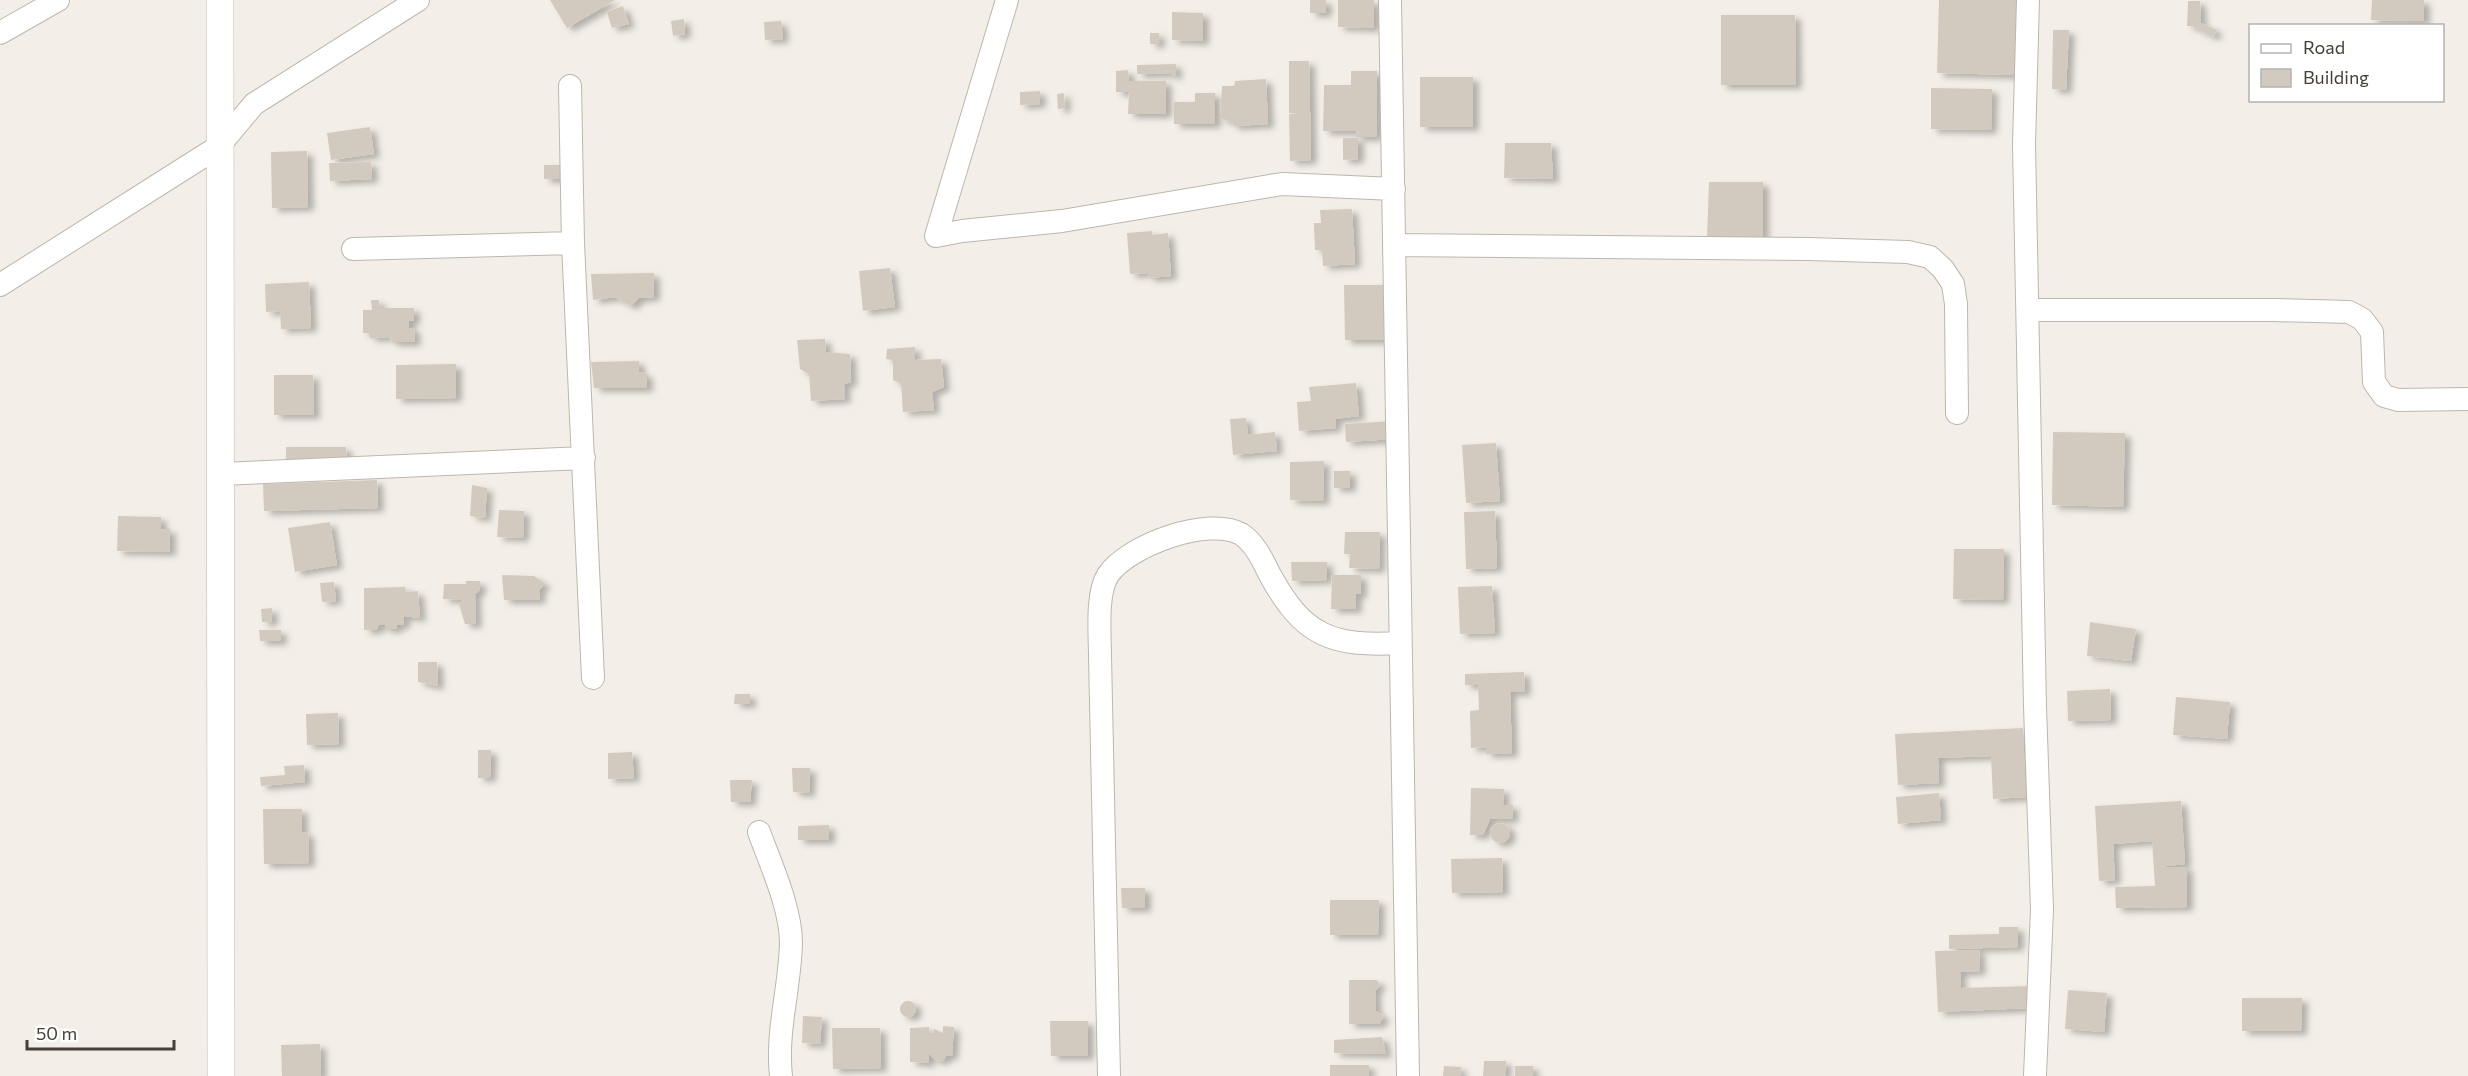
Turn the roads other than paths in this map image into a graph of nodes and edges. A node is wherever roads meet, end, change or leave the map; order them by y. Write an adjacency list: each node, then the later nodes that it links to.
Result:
1 (58, 0): 7 (street)
2 (220, 0): 9 (street)
3 (418, 0): 9 (street)
4 (1007, 0): 10 (street)
5 (1390, 0): 10 (street)
6 (2028, 0): 15 (street)
7 (0, 33)
8 (570, 86): 11 (street)
9 (218, 147): 14 (street); 19 (street)
10 (1394, 189): 12 (street)
11 (573, 243): 13 (street); 18 (street)
12 (1395, 245): 17 (street); 20 (street)
13 (353, 249)
14 (0, 285)
15 (2028, 310): 16 (street); 27 (street)
16 (2468, 399)
17 (1958, 413)
18 (584, 458): 19 (street); 21 (street)
19 (222, 474): 23 (street)
20 (1400, 643): 25 (street); 26 (street)
21 (593, 678)
22 (759, 832): 24 (street)
23 (221, 1076)
24 (781, 1076)
25 (1109, 1076)
26 (1408, 1076)
27 (2035, 1076)

